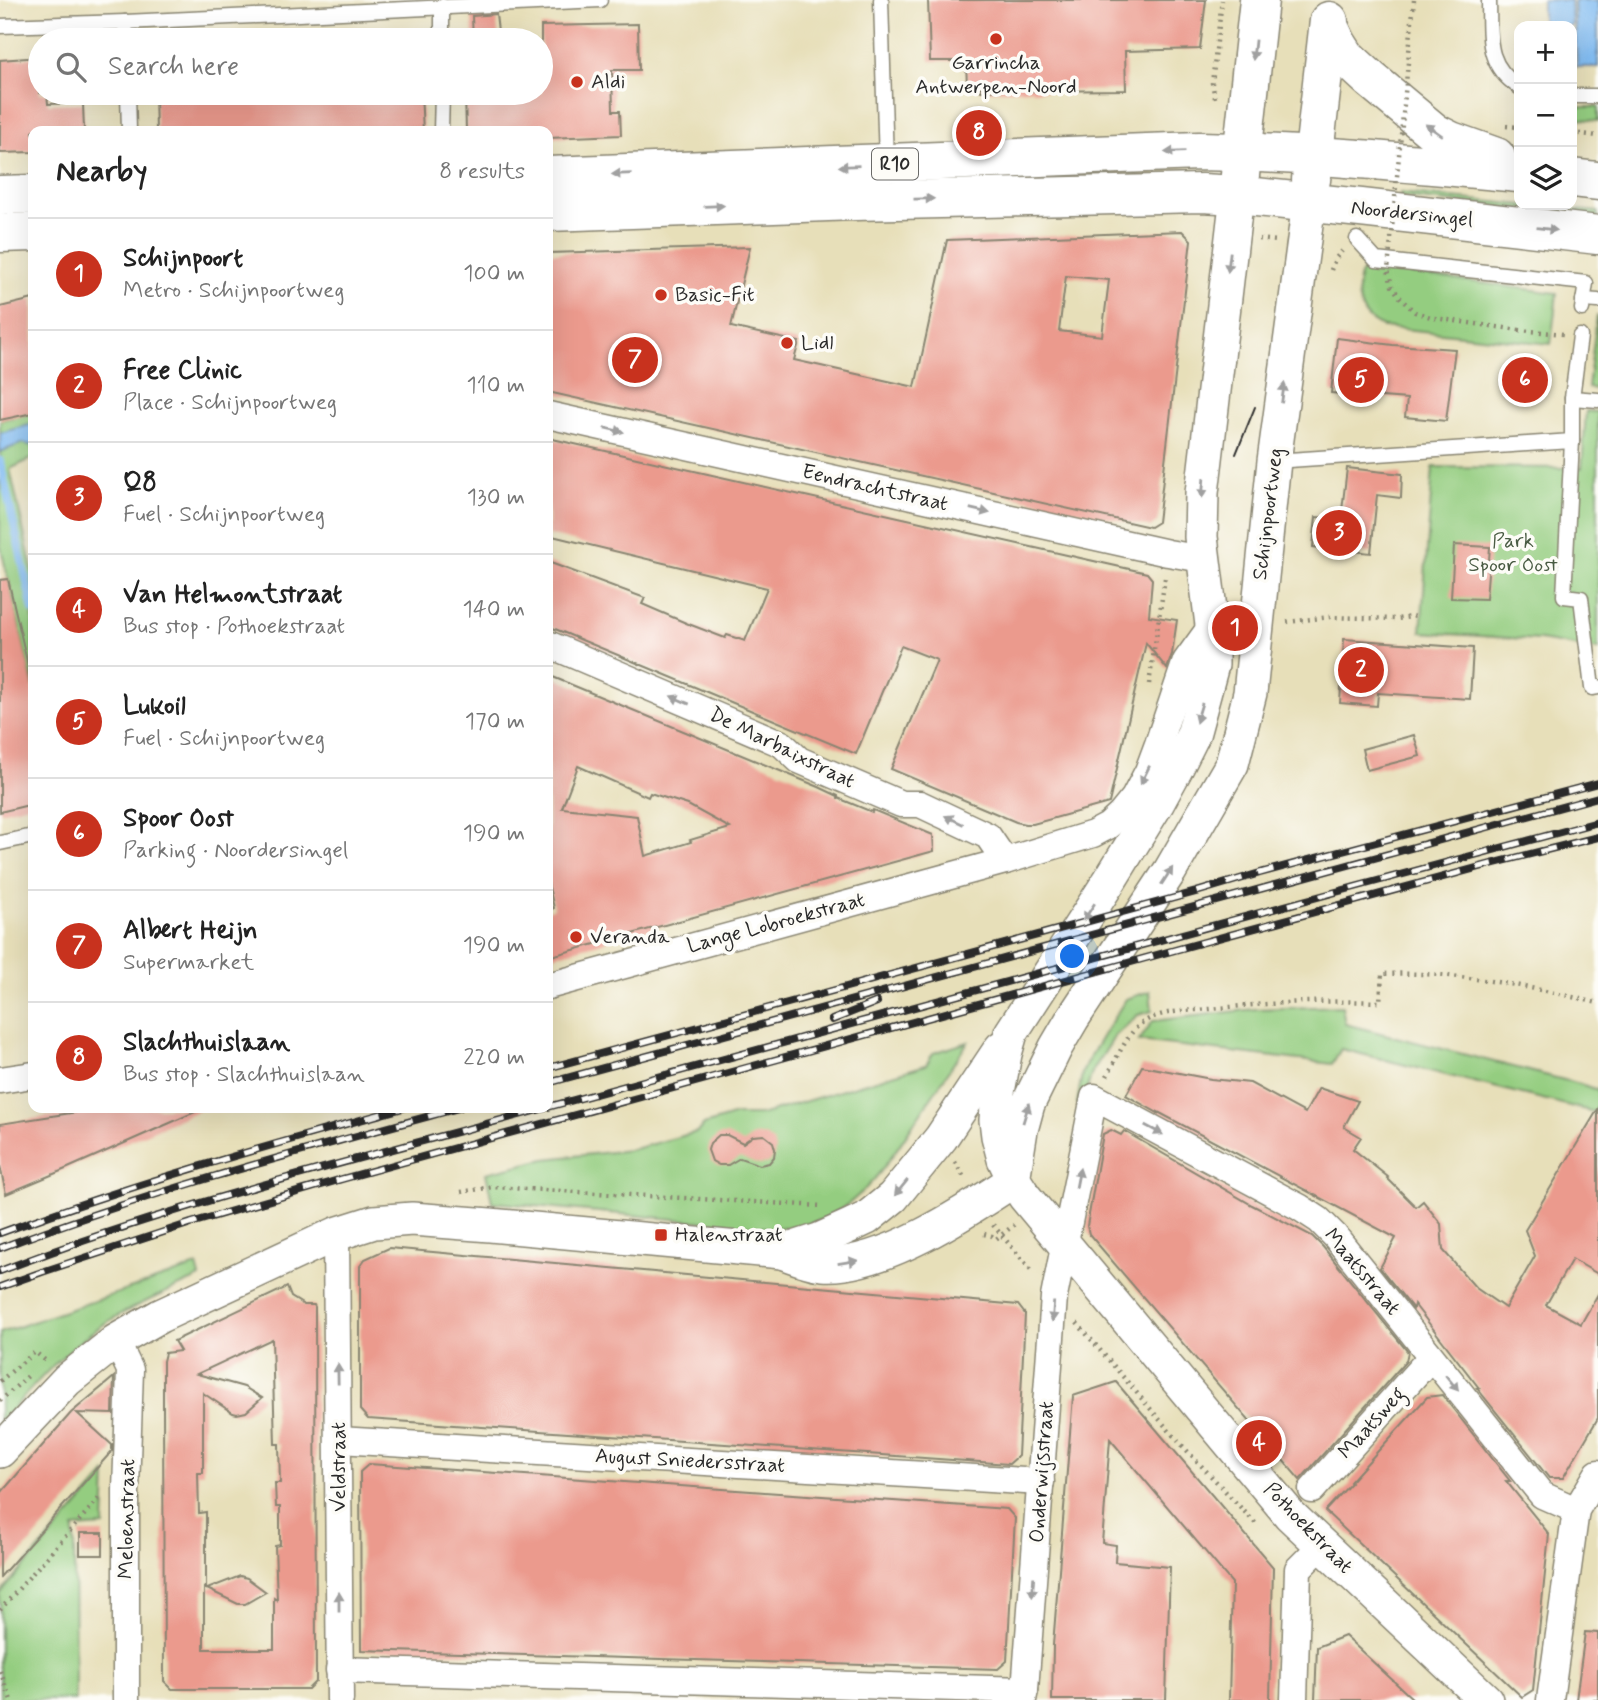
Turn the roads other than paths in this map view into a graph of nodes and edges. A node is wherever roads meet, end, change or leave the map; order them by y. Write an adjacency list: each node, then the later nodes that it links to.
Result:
1 (600, 0): 5 (lane)
2 (881, 0): 21 (lane)
3 (1259, 0): 18 (main road, one-way to 18)
4 (1489, 0): 11 (lane)
5 (442, 6): 7 (lane); 10 (lane)
6 (1330, 13): 19 (main road, Schijnpoortweg); 20 (main road, one-way to 6)
7 (125, 22): 8 (lane); 9 (lane)
8 (0, 26)
9 (125, 28)
10 (442, 28)
11 (1514, 84)
12 (1577, 96): 13 (lane)
13 (1598, 96)
14 (128, 105): 16 (lane)
15 (442, 105): 17 (lane)
16 (129, 126)
17 (441, 126)
18 (1243, 152): 19 (main road, R10); 21 (main road, R10, one-way to 21); 28 (main road)
19 (1314, 156): 22 (main road, R10); 29 (main road, Schijnpoortweg)
20 (1514, 162)
21 (886, 164): 23 (main road, R10, one-way to 23)
22 (1514, 173)
23 (553, 176)
24 (1577, 179): 25 (main road)
25 (1598, 181)
26 (28, 194): 27 (main road)
27 (0, 195)
28 (1237, 195): 29 (main road, R10); 30 (main road, R10, one-way to 28); 42 (street, one-way to 42)
29 (1309, 203): 33 (main road, Noordersingel / R10, one-way to 33); 41 (street, Schijnpoortweg, one-way to 29)
30 (553, 212)
31 (28, 232): 32 (main road)
32 (0, 233)
33 (1598, 235)
34 (1351, 243): 35 (lane)
35 (1588, 303)
36 (1580, 336): 37 (lane)
37 (1572, 398): 38 (lane); 40 (lane)
38 (1598, 401)
39 (553, 416): 42 (street, Eendrachtstraat, one-way to 42)
40 (1572, 441): 41 (lane); 45 (lane)
41 (1274, 461): 53 (street, Schijnpoortweg, one-way to 41)
42 (1203, 559): 43 (street)
43 (1212, 625): 48 (street, one-way to 48); 50 (street, one-way to 50)
44 (553, 646): 48 (street, De Marbaixstraat, one-way to 44)
45 (1598, 687)
46 (28, 837): 47 (lane)
47 (0, 844)
48 (1005, 861): 49 (street, Lange Lobroekstraat)
49 (553, 985)
50 (1011, 1033): 53 (street); 56 (street, one-way to 56)
51 (28, 1076): 52 (street)
52 (0, 1080)
53 (1014, 1180): 55 (street); 56 (street, one-way to 53)
54 (336, 1234): 56 (street); 57 (street); 59 (street, Veldstraat, one-way to 54)
55 (1065, 1245): 58 (street, Maatsstraat, one-way to 58); 62 (street, Onderwijsstraat, one-way to 62); 65 (street, Pothoekstraat)
56 (782, 1252)
57 (116, 1340): 60 (street); 68 (street, Meloenstraat)
58 (1431, 1357): 63 (street, Maatsweg); 64 (street, Maatsstraat, one-way to 64)
59 (339, 1440): 62 (street, August Sniedersstraat); 66 (street, Veldstraat, one-way to 59)
60 (0, 1451)
61 (1598, 1473): 64 (street)
62 (1041, 1482): 67 (street, Onderwijsstraat, one-way to 67)
63 (1312, 1490)
64 (1576, 1510): 72 (street)
65 (1321, 1545): 70 (street); 71 (street, Pothoekstraat)
66 (339, 1670): 67 (street); 69 (street, Veldstraat)
67 (1024, 1695)
68 (126, 1700)
69 (340, 1700)
70 (1294, 1700)
71 (1486, 1700)
72 (1550, 1700)

